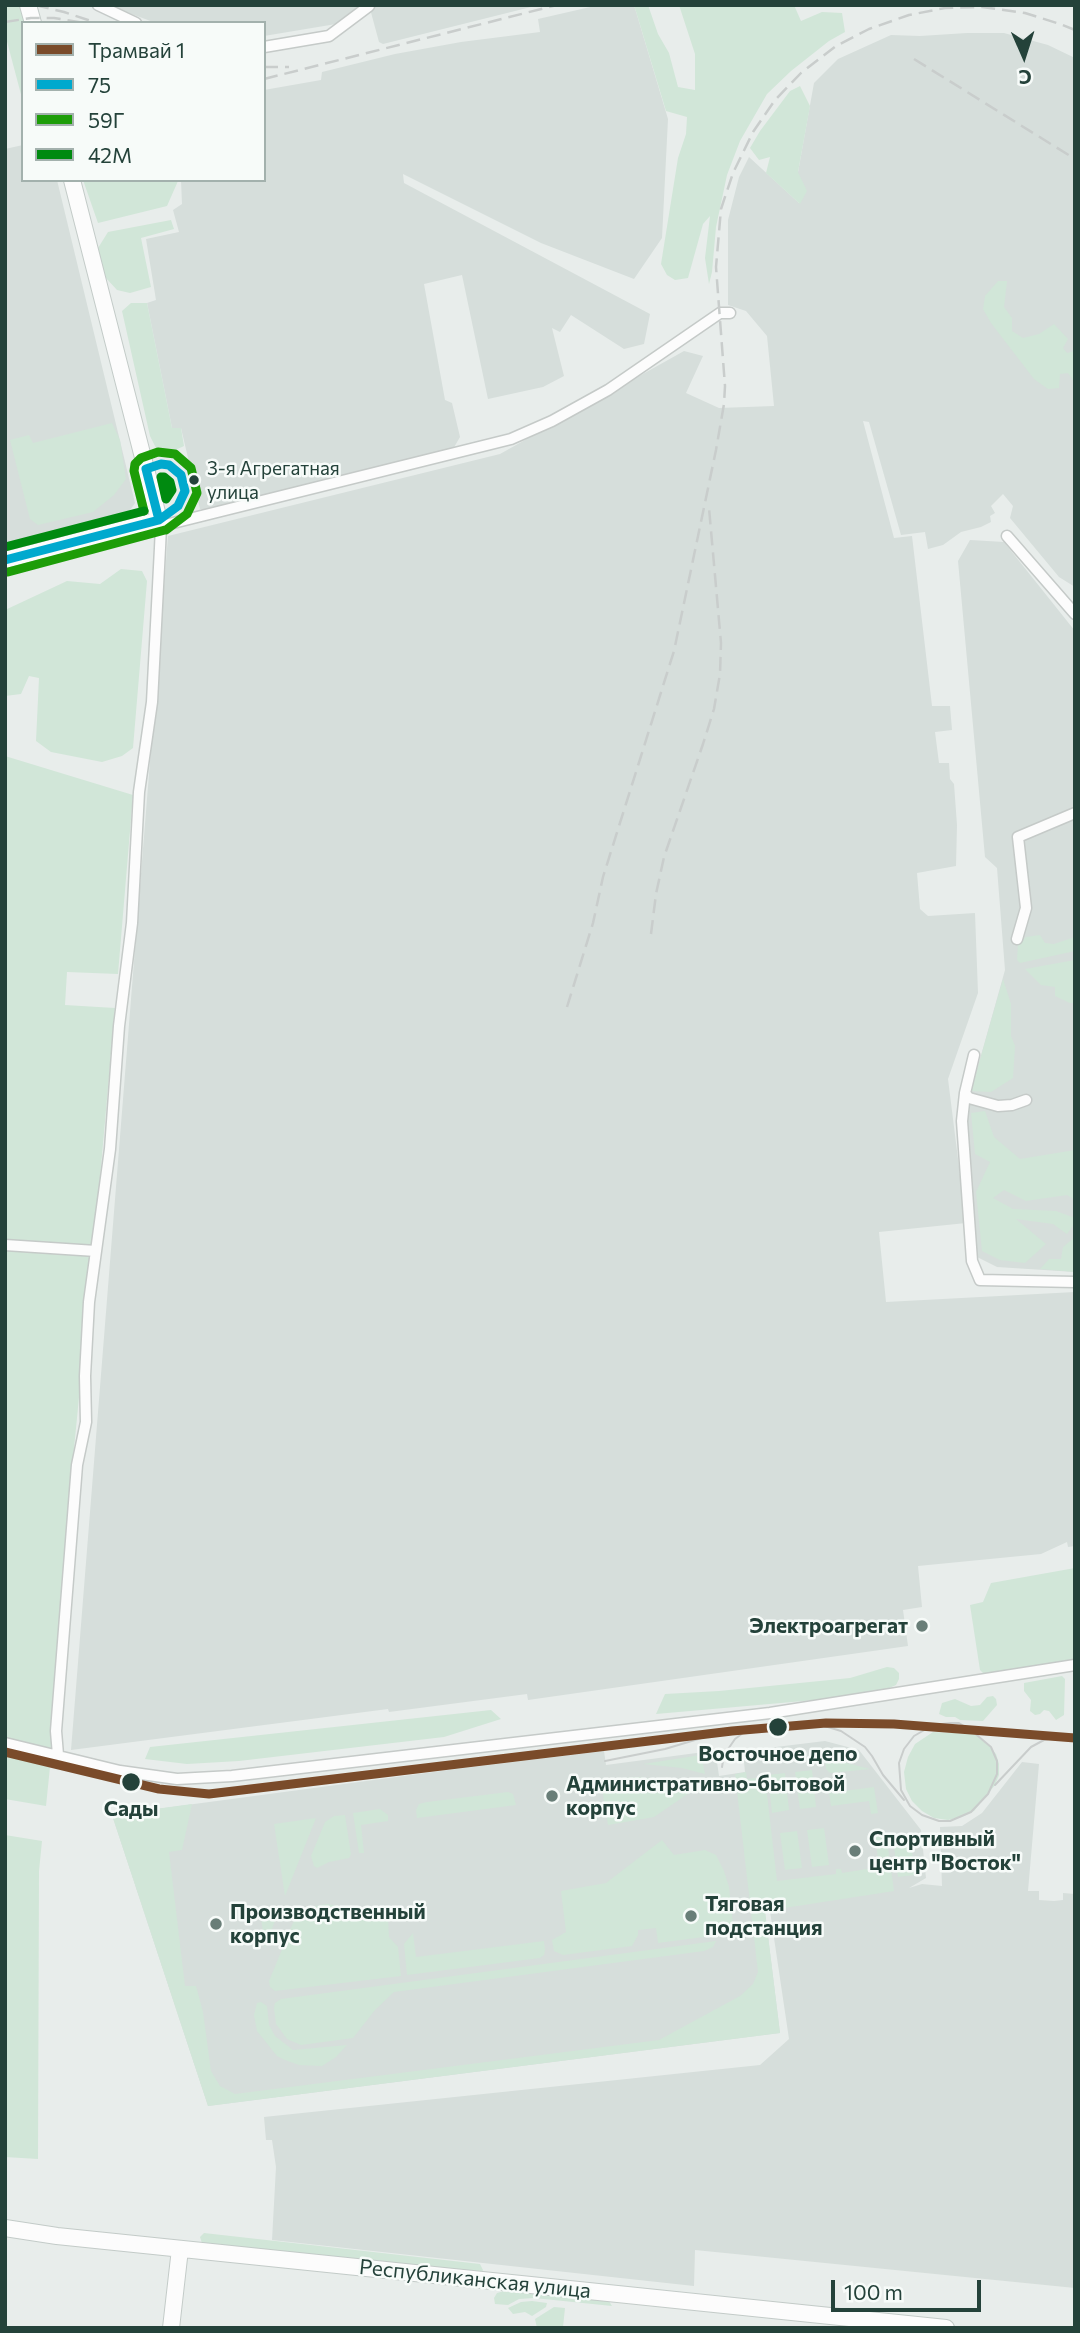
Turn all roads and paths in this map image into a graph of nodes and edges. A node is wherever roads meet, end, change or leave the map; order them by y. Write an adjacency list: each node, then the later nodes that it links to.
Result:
1 (98, 5): 3 (street)
2 (369, 6): 4 (street)
3 (132, 21)
4 (266, 47)
5 (73, 182): 7 (main road)
6 (730, 313): 7 (street)
7 (160, 523): 9 (main road); 17 (street)
8 (1007, 536): 10 (street)
9 (5, 560)
10 (1075, 614)
11 (1075, 813): 12 (street)
12 (1017, 939)
13 (974, 1055): 14 (street)
14 (965, 1093): 15 (street); 18 (street)
15 (1026, 1100)
16 (5, 1245): 17 (street)
17 (96, 1251): 21 (street)
18 (1075, 1282)
19 (1075, 1665): 21 (street)
20 (5, 1743): 21 (street)
21 (58, 1755)
22 (5, 2228): 23 (main road, Республиканская улица)
23 (180, 2249): 24 (main road); 25 (main road, Республиканская улица)
24 (171, 2328)
25 (946, 2328)

